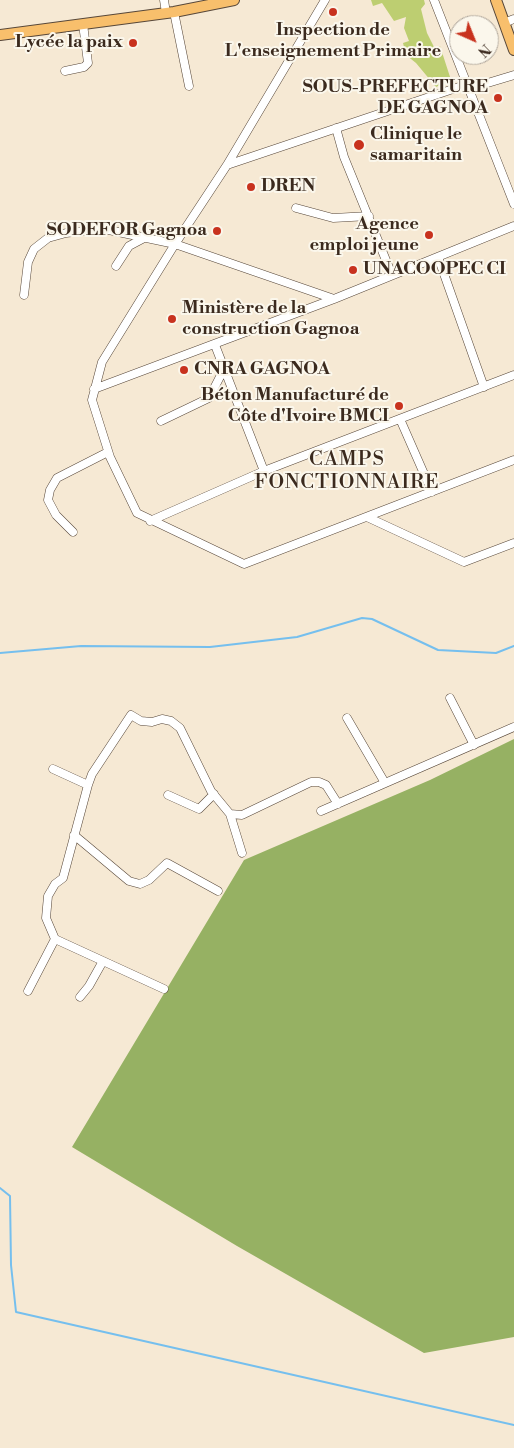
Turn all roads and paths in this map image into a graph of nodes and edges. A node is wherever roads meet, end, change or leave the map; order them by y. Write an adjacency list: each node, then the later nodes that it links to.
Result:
1 (164, 0): 6 (street)
2 (234, 0): 6 (main road)
3 (325, 0): 16 (street)
4 (434, 0): 13 (street)
5 (496, 0): 7 (main road)
6 (170, 12): 8 (main road); 14 (street)
7 (509, 21): 10 (main road)
8 (83, 24): 9 (main road); 11 (street)
9 (0, 35)
10 (514, 50)
11 (65, 71)
12 (514, 74): 13 (street)
13 (467, 85): 15 (street); 17 (street)
14 (189, 86)
15 (336, 128): 16 (street); 19 (street)
16 (227, 165): 22 (street)
17 (514, 204)
18 (296, 208): 19 (street)
19 (369, 216): 25 (street)
20 (514, 226): 23 (street)
21 (146, 237): 22 (street); 24 (street); 26 (street)
22 (175, 244): 27 (street); 32 (street)
23 (438, 257): 25 (street); 31 (street)
24 (116, 266)
25 (392, 275): 27 (street)
26 (24, 295)
27 (334, 299): 28 (street)
28 (215, 344): 29 (street); 32 (street)
29 (224, 369): 34 (street); 37 (street)
30 (514, 375): 31 (street)
31 (484, 387): 33 (street)
32 (94, 389): 35 (street)
33 (400, 419): 37 (street); 38 (street)
34 (161, 421)
35 (108, 452): 40 (street); 41 (street)
36 (514, 460): 38 (street)
37 (264, 471): 40 (street)
38 (432, 492): 39 (street)
39 (367, 517): 40 (street); 42 (street)
40 (150, 521)
41 (73, 532)
42 (514, 543)
43 (450, 698): 46 (street)
44 (347, 718): 48 (street)
45 (514, 727): 46 (street)
46 (474, 745): 48 (street)
47 (53, 769): 49 (street)
48 (385, 783): 52 (street)
49 (88, 784): 50 (street); 55 (street)
50 (214, 794): 51 (street); 54 (street)
51 (168, 795)
52 (338, 804): 53 (street); 54 (street)
53 (322, 811)
54 (230, 814): 56 (street)
55 (74, 835): 57 (street); 58 (street)
56 (242, 853)
57 (218, 891)
58 (55, 939): 59 (street); 61 (street)
59 (102, 961): 60 (street); 62 (street)
60 (164, 988)
61 (28, 991)
62 (80, 997)

